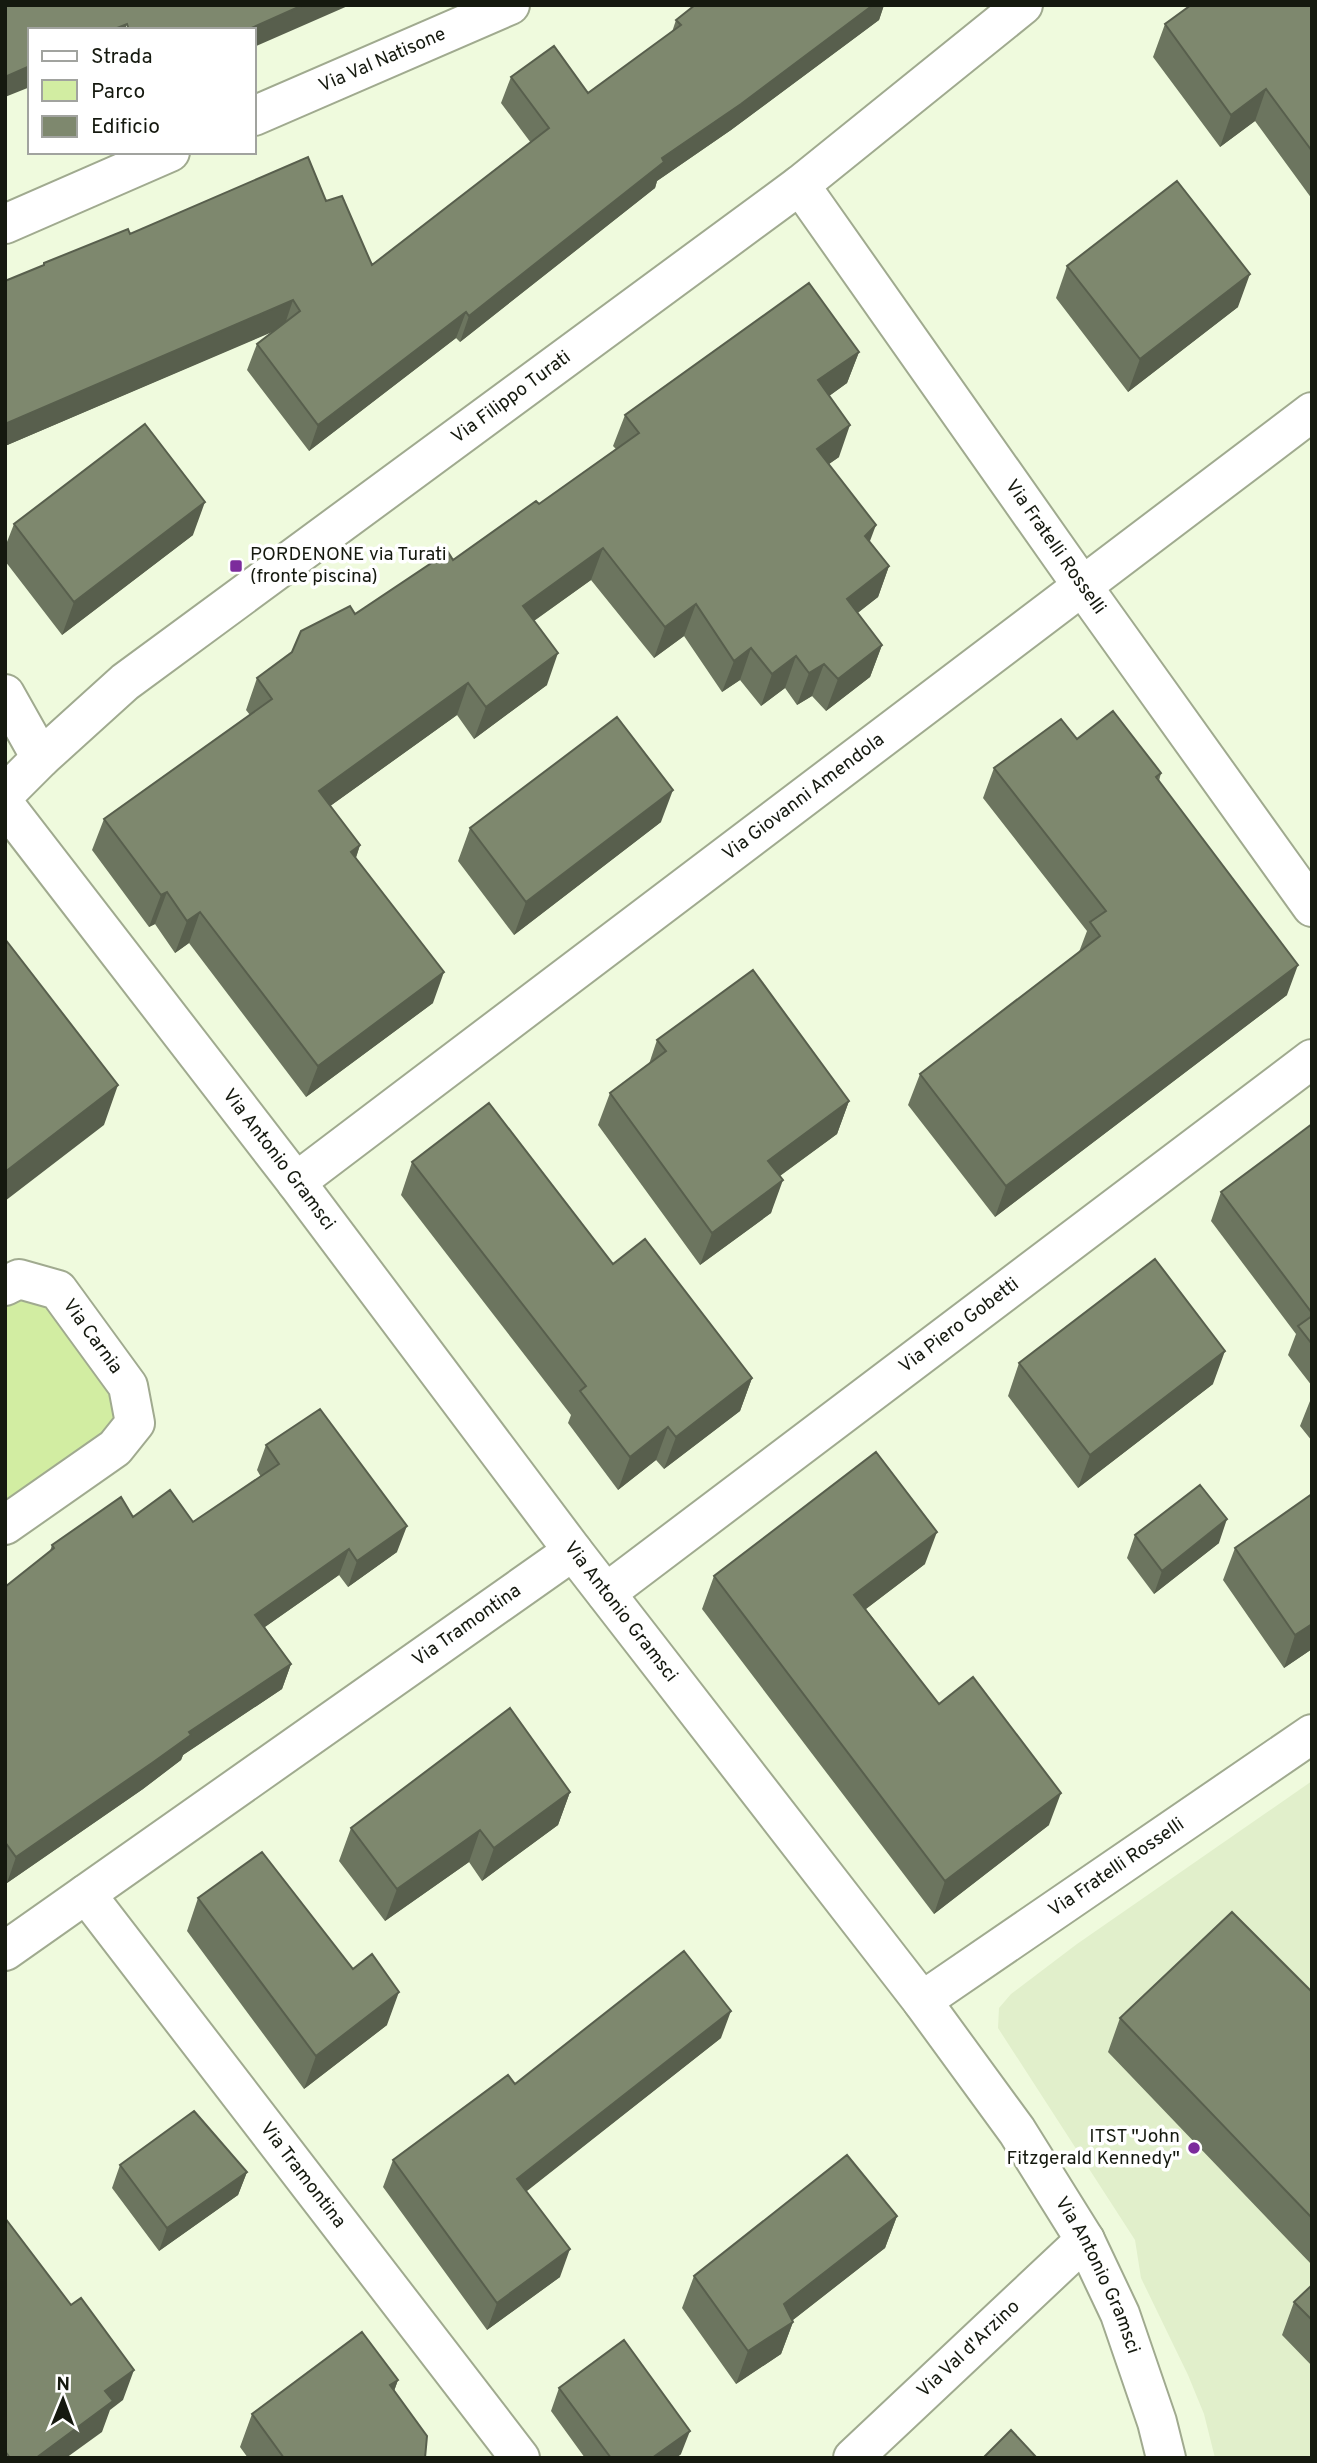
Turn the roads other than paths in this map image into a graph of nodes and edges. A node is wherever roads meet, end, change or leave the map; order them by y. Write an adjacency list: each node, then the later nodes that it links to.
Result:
1 (510, 5): 3 (street, Via Val Natisone)
2 (1011, 9): 5 (street, Via Filippo Turati)
3 (256, 115)
4 (165, 154): 6 (street)
5 (800, 185): 8 (street, Via Fratelli Rosselli); 10 (street, Via Filippo Turati)
6 (5, 223)
7 (1312, 412): 8 (street, Via Giovanni Amendola)
8 (1083, 587): 13 (street, Via Fratelli Rosselli); 15 (street, Via Giovanni Amendola)
9 (5, 694): 10 (street)
10 (41, 758): 11 (street, Via Filippo Turati)
11 (5, 794)
12 (5, 805): 15 (street, Via Antonio Gramsci)
13 (1312, 907)
14 (1312, 1059): 19 (street, Via Piero Gobetti)
15 (296, 1182): 18 (street, Via Antonio Gramsci)
16 (12, 1283): 17 (street, Via Carnia)
17 (5, 1525)
18 (573, 1551): 19 (street, Via Antonio Gramsci); 21 (street, Via Tramontina)
19 (606, 1593): 23 (street, Via Antonio Gramsci)
20 (1312, 1734): 23 (street, Via Fratelli Rosselli)
21 (86, 1894): 22 (street, Via Tramontina); 25 (street, Via Tramontina)
22 (5, 1951)
23 (922, 2001): 24 (street, Via Antonio Gramsci)
24 (1085, 2240): 26 (street, Via Val d'Arzino); 27 (street, Via Antonio Gramsci)
25 (520, 2458)
26 (853, 2458)
27 (1166, 2458)

